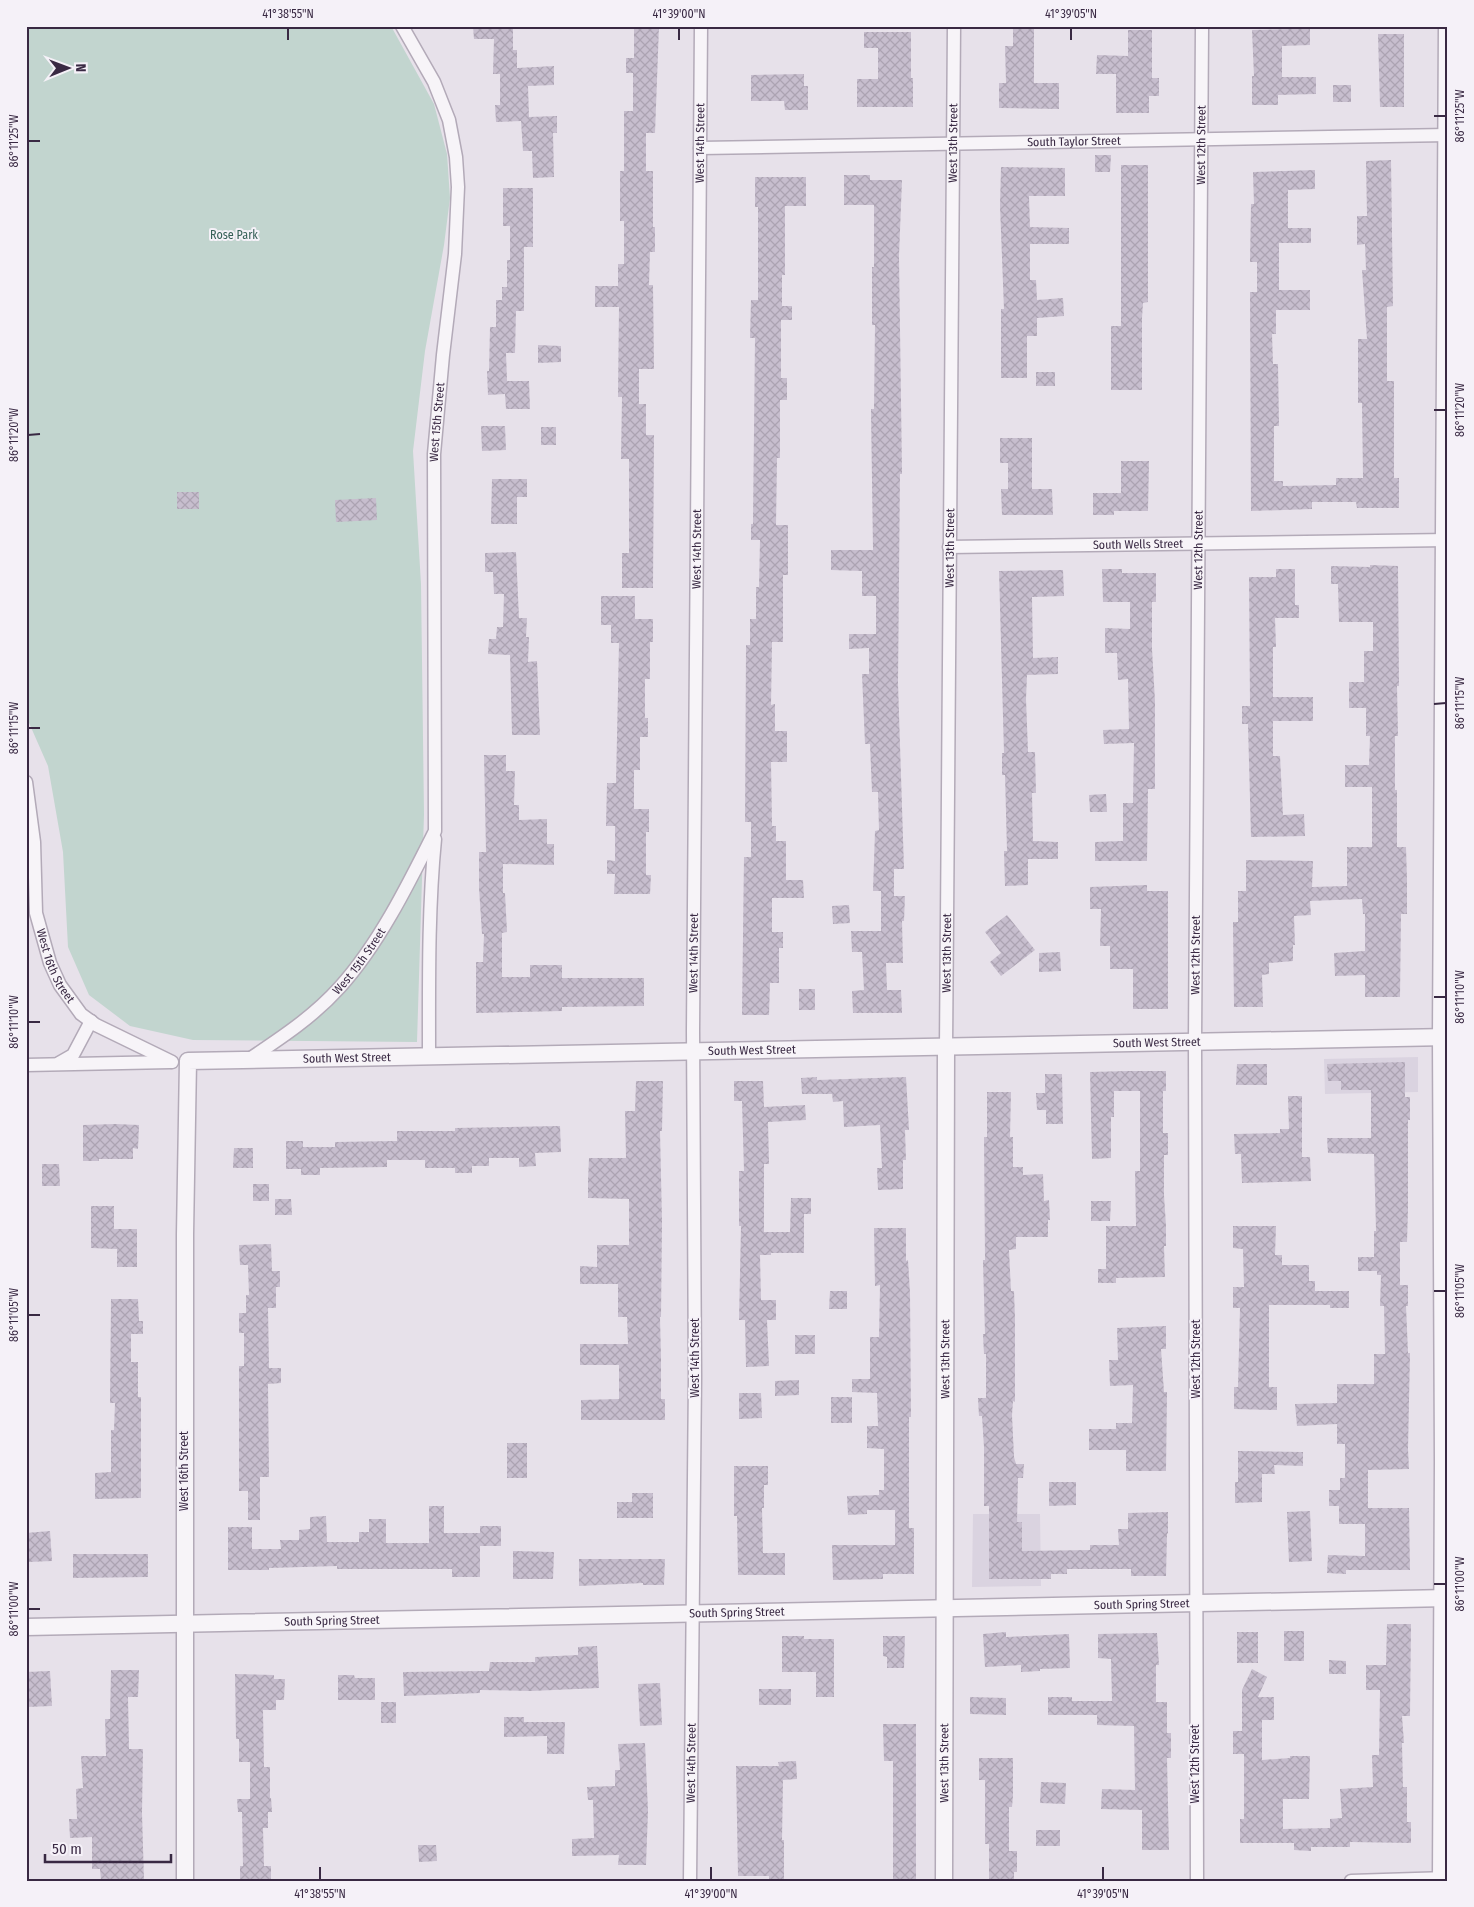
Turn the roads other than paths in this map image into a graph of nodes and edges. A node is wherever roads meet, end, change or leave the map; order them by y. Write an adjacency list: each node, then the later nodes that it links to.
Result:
1 (402, 26): 14 (street, West 15th Street)
2 (701, 26): 9 (street, West 14th Street)
3 (954, 26): 8 (street, West 13th Street)
4 (1445, 26): 6 (street)
5 (1202, 28): 7 (street, West 12th Street)
6 (1446, 135): 7 (street, South Taylor Street); 10 (street)
7 (1200, 140): 8 (street, South Taylor Street); 11 (street, West 12th Street)
8 (952, 142): 9 (street, South Taylor Street); 12 (street, West 13th Street)
9 (700, 148): 19 (street, West 14th Street)
10 (1445, 540): 11 (street, South Wells Street); 16 (street)
11 (1198, 544): 12 (street, South Wells Street); 17 (street, West 12th Street)
12 (949, 547): 18 (street, West 13th Street)
13 (26, 782): 15 (street, West 16th Street)
14 (435, 831): 20 (street, West 15th Street); 21 (street, West 15th Street)
15 (90, 1021): 22 (street); 23 (street, West 16th Street)
16 (1443, 1037): 17 (street, South West Street); 25 (street)
17 (1195, 1041): 18 (street, South West Street); 26 (street, West 12th Street)
18 (946, 1048): 19 (street, South West Street); 27 (street, West 13th Street)
19 (694, 1052): 20 (street, South West Street); 28 (street, West 14th Street)
20 (429, 1056): 21 (street, South West Street)
21 (248, 1060): 23 (street, South West Street)
22 (61, 1062): 23 (street, South West Street); 24 (street, South West Street)
23 (180, 1062): 29 (street, West 16th Street)
24 (26, 1065)
25 (1444, 1598): 26 (street, South Spring Street); 31 (street)
26 (1196, 1603): 27 (street, South Spring Street); 35 (street, West 12th Street)
27 (945, 1608): 28 (street, South Spring Street); 34 (street, West 13th Street)
28 (693, 1613): 29 (street, South Spring Street); 33 (street, West 14th Street)
29 (184, 1624): 30 (street, South Spring Street); 32 (street, West 16th Street)
30 (26, 1627)
31 (1442, 1879): 36 (street)
32 (185, 1881)
33 (690, 1881)
34 (944, 1881)
35 (1197, 1881)
36 (1351, 1881)

